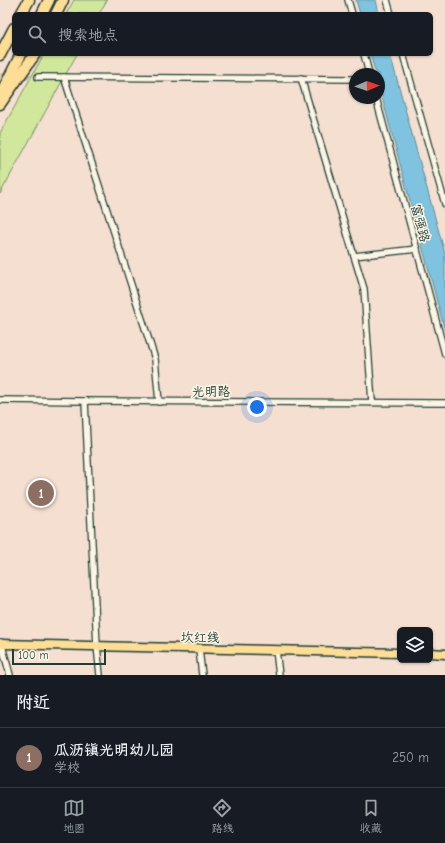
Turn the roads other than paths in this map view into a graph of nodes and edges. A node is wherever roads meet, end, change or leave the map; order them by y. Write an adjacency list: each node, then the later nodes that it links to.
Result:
1 (29, 0): 6 (highway)
2 (49, 0): 7 (highway)
3 (63, 0): 8 (highway)
4 (348, 0): 9 (street)
5 (387, 0): 10 (street)
6 (23, 12)
7 (43, 12)
8 (57, 12)
9 (351, 12)
10 (390, 12)
11 (12, 32): 12 (highway)
12 (0, 55)
13 (20, 56): 22 (highway)
14 (34, 56): 23 (highway)
15 (364, 56): 17 (street)
16 (404, 56): 25 (street)
17 (368, 68)
18 (38, 77): 19 (street)
19 (64, 77): 20 (street); 31 (street)
20 (301, 78): 21 (street); 27 (street)
21 (349, 78)
22 (0, 96)
23 (0, 104)
24 (378, 104): 26 (street, 富强路)
25 (445, 204)
26 (417, 249): 27 (street); 28 (street, 富强路)
27 (354, 256): 32 (street)
28 (445, 354)
29 (0, 400): 30 (street, 光明路)
30 (85, 402): 31 (street, 光明路); 35 (street)
31 (159, 402): 32 (street, 光明路)
32 (372, 402): 33 (street, 光明路)
33 (445, 403)
34 (0, 643): 35 (main road, 坎红线); 41 (street)
35 (97, 646): 36 (main road, 坎红线); 42 (street)
36 (199, 649): 37 (main road, 坎红线); 43 (street)
37 (276, 650): 38 (main road, 坎红线); 44 (street)
38 (397, 653)
39 (433, 654): 40 (main road)
40 (445, 654)
41 (10, 675)
42 (100, 675)
43 (202, 675)
44 (279, 675)

